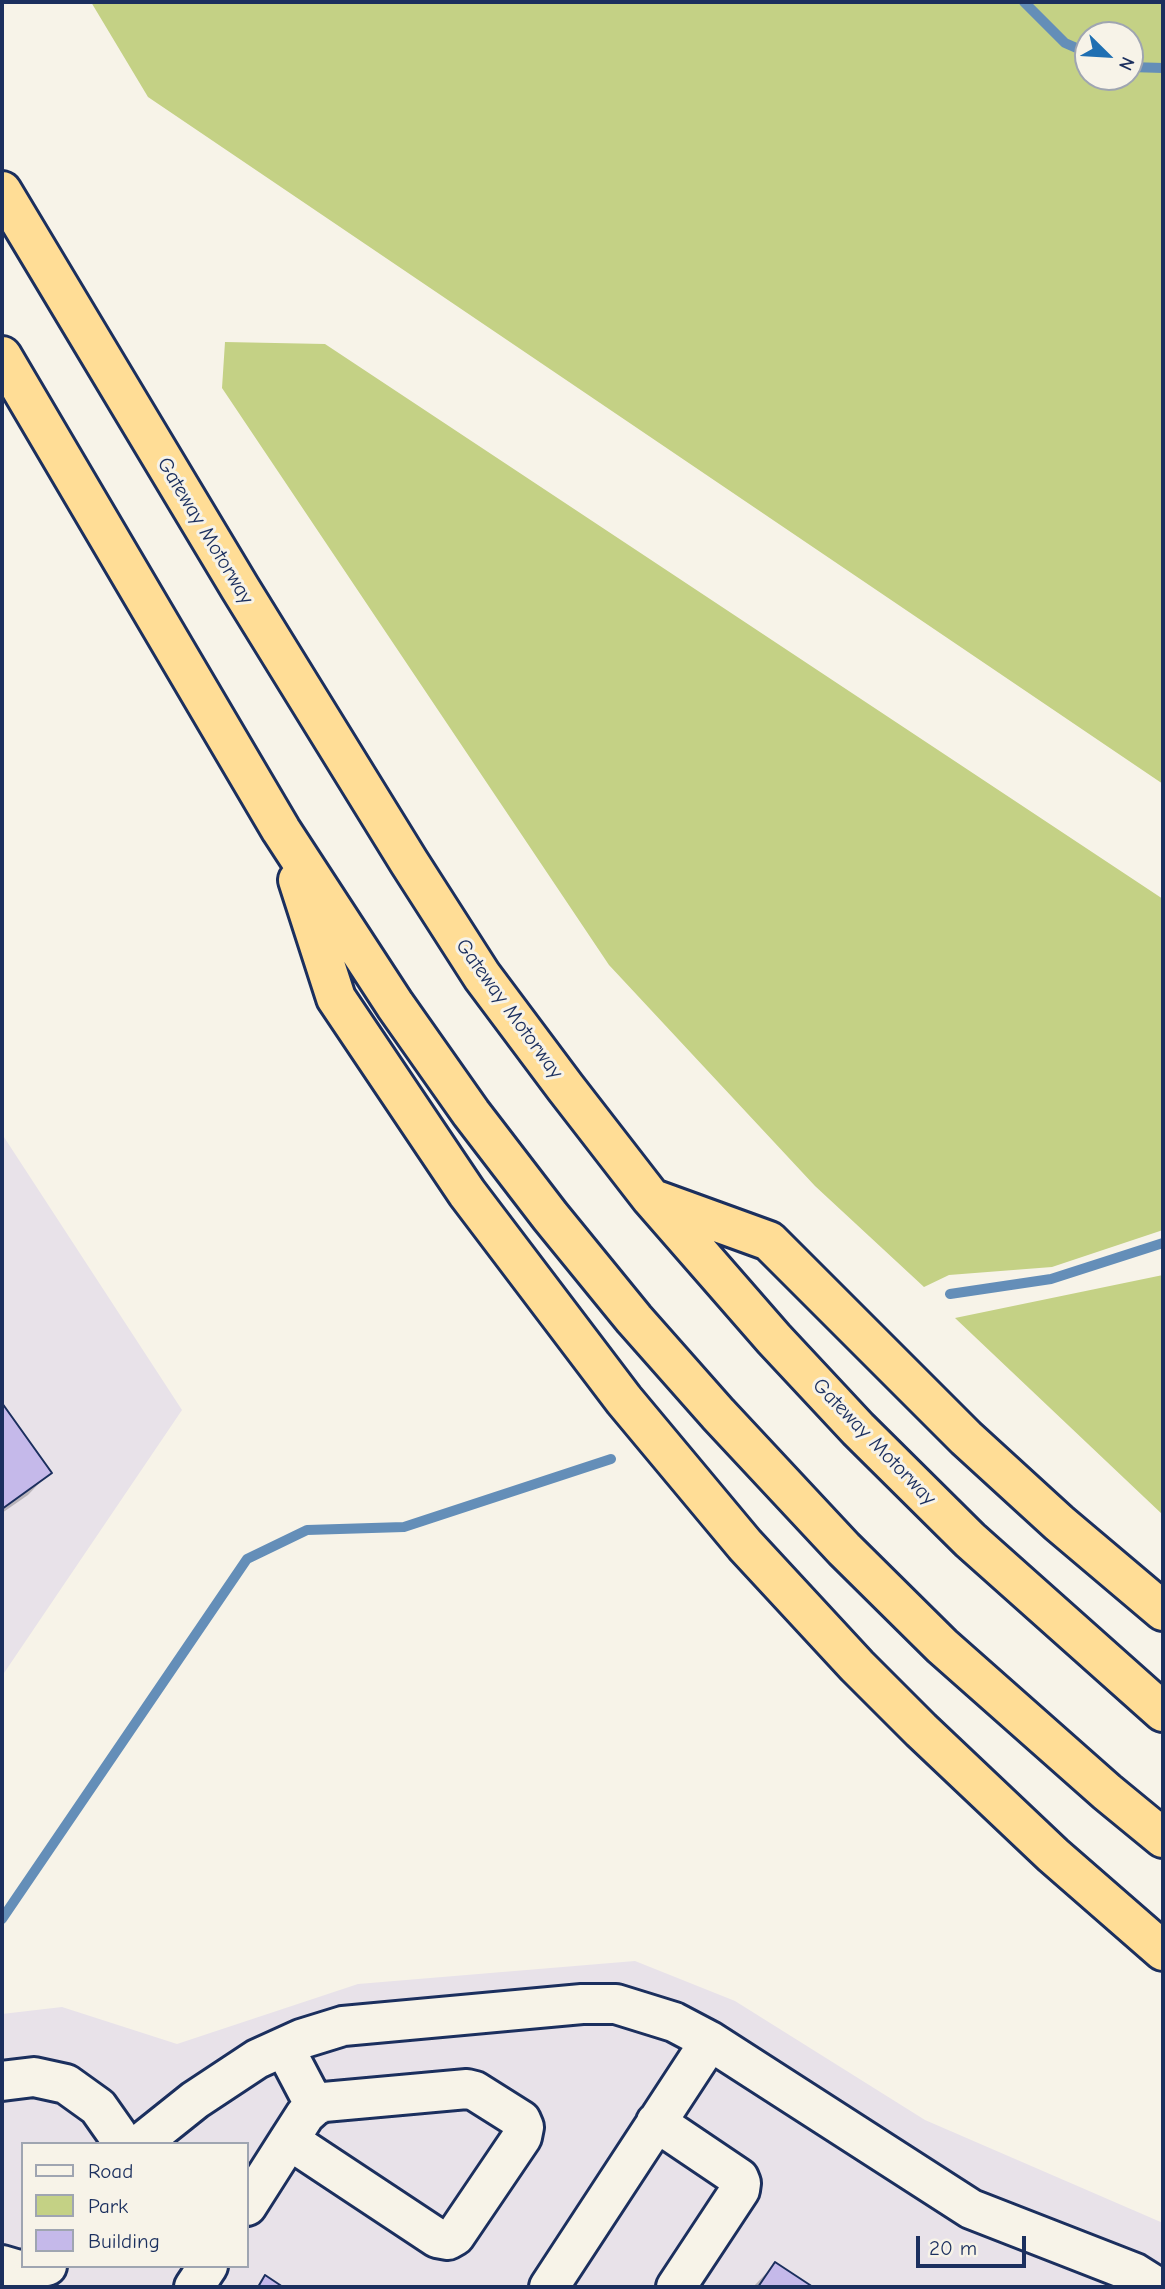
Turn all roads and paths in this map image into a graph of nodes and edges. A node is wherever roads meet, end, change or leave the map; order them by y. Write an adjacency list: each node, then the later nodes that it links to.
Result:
1 (2, 191): 4 (highway, Gateway Motorway)
2 (2, 356): 3 (highway)
3 (281, 830): 7 (highway); 8 (highway)
4 (651, 1198): 5 (highway); 6 (highway, Gateway Motorway)
5 (1163, 1611)
6 (1163, 1712)
7 (1163, 1838)
8 (1163, 1951)
9 (710, 2041): 10 (street); 13 (street); 22 (street)
10 (284, 2047): 12 (street); 16 (street)
11 (2, 2081): 15 (street)
12 (315, 2106): 14 (street); 14 (street)
13 (656, 2122): 20 (street); 21 (street)
14 (289, 2140): 17 (street)
15 (119, 2142)
16 (142, 2142)
17 (248, 2204)
18 (207, 2268): 19 (street)
19 (194, 2287)
20 (549, 2287)
21 (676, 2287)
22 (1157, 2287)

